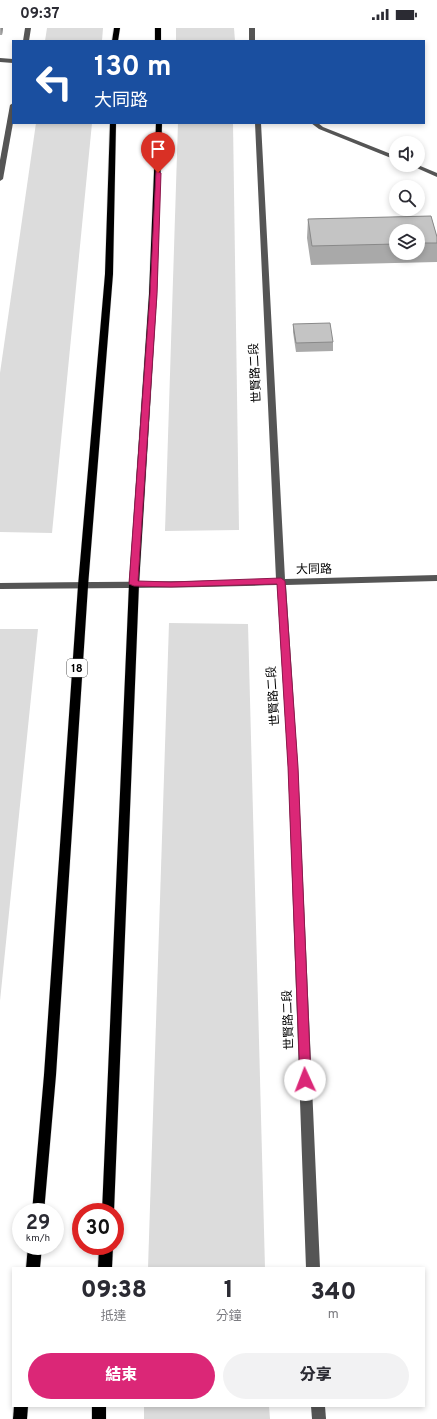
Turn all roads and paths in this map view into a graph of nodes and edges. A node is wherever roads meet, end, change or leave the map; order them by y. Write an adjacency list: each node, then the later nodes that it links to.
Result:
1 (28, 28): 5 (street)
2 (117, 28): 6 (main road)
3 (158, 28): 7 (main road)
4 (252, 28): 8 (street)
5 (26, 40)
6 (115, 40)
7 (158, 40)
8 (252, 40)
9 (0, 60): 10 (street)
10 (12, 61)
11 (12, 111): 19 (street)
12 (112, 124): 24 (main road, 18)
13 (159, 124): 22 (main road)
14 (258, 124): 21 (street, 世賢路二段)
15 (315, 124): 16 (street)
16 (389, 155)
17 (425, 170): 18 (street)
18 (437, 175)
19 (0, 179)
20 (437, 578): 21 (street, 大同路)
21 (281, 581): 22 (street, 大同路); 31 (street, 世賢路二段)
22 (134, 584): 24 (street, 大同路); 26 (main road)
23 (0, 586): 24 (street, 大同路)
24 (83, 586): 25 (main road, 18)
25 (39, 1203)
26 (108, 1203)
27 (34, 1255): 29 (main road)
28 (106, 1255): 30 (main road)
29 (33, 1267)
30 (105, 1267)
31 (313, 1267)
32 (21, 1407): 35 (main road)
33 (99, 1407): 36 (main road)
34 (318, 1407): 37 (street)
35 (20, 1419)
36 (99, 1419)
37 (319, 1419)

